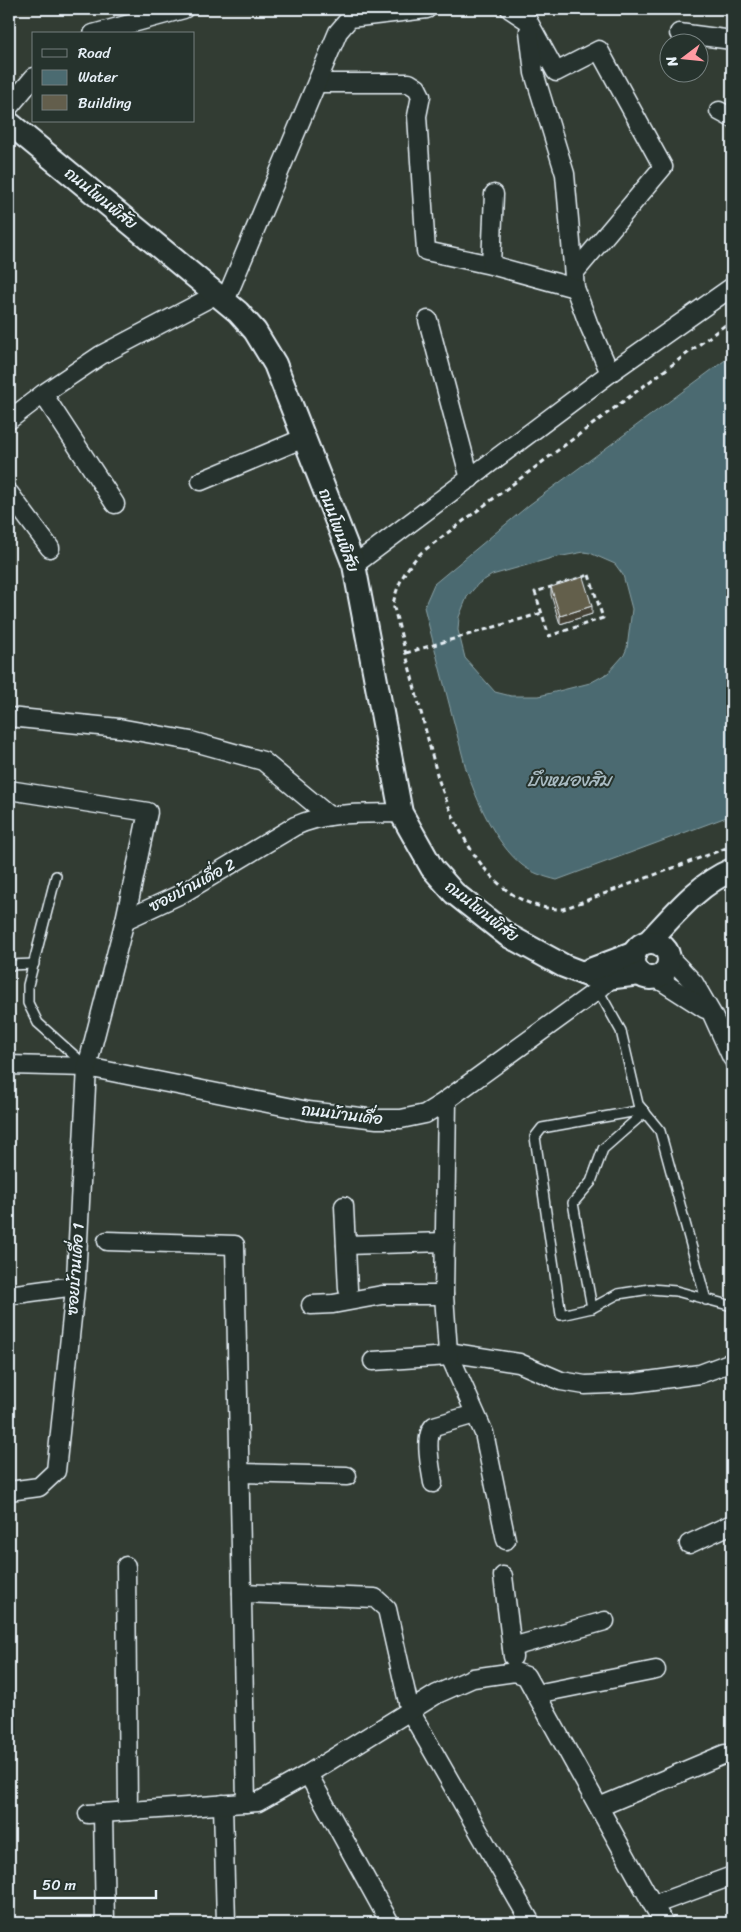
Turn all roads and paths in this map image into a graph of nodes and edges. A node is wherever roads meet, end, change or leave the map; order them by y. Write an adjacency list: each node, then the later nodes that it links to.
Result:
1 (184, 9): 5 (street)
2 (427, 9): 9 (street)
3 (510, 9): 4 (street)
4 (528, 21): 14 (street); 14 (street)
5 (100, 32)
6 (708, 37): 7 (street)
7 (732, 40)
8 (32, 79): 10 (street)
9 (317, 83): 13 (street); 16 (street)
10 (9, 106)
11 (9, 123): 16 (street, ถนนโพนพิสัย)
12 (494, 194): 13 (street)
13 (491, 265): 14 (street)
14 (575, 280): 19 (street)
15 (732, 287): 19 (street)
16 (221, 298): 20 (street); 22 (street, ถนนโพนพิสัย)
17 (428, 320): 23 (street)
18 (732, 320): 30 (path)
19 (610, 373): 23 (street)
20 (43, 394): 21 (street); 26 (street)
21 (9, 420)
22 (304, 438): 24 (street); 28 (street, ถนนโพนพิสัย)
23 (470, 479): 28 (street)
24 (201, 481)
25 (9, 493): 27 (street)
26 (115, 504)
27 (50, 548)
28 (354, 565): 33 (street, ถนนโพนพิสัย)
29 (542, 613): 29 (path); 30 (path)
30 (406, 653): 35 (path)
31 (9, 717): 34 (street)
32 (9, 790): 38 (street)
33 (401, 813): 34 (street, ซอยบ้านเดื่อ 2); 42 (street, ถนนโพนพิสัย)
34 (329, 816): 38 (street, ซอยบ้านเดื่อ 2)
35 (732, 846)
36 (732, 870): 39 (street)
37 (56, 876): 40 (lane)
38 (125, 920): 47 (street)
39 (648, 959): 42 (street); 43 (street); 44 (street); 44 (street)
40 (34, 964): 41 (lane); 47 (lane)
41 (9, 965)
42 (582, 973): 43 (street, ถนนโพนพิสัย)
43 (604, 984): 48 (street, ถนนบ้านเดื่อ); 49 (lane)
44 (712, 1014): 45 (street)
45 (732, 1058)
46 (9, 1065): 47 (street, ถนนบ้านเดื่อ)
47 (87, 1067): 48 (street, ถนนบ้านเดื่อ); 54 (street, ซอยบ้านเดื่อ 1)
48 (447, 1100): 52 (street)
49 (644, 1111): 58 (lane); 61 (lane); 61 (lane)
50 (344, 1206): 53 (street)
51 (107, 1241): 66 (street)
52 (445, 1242): 53 (street); 56 (street)
53 (346, 1245): 55 (street)
54 (76, 1286): 57 (street); 69 (street, ซอยบ้านเดื่อ 1)
55 (348, 1289)
56 (444, 1294): 59 (street); 62 (street)
57 (9, 1295)
58 (706, 1300): 60 (lane); 61 (lane)
59 (311, 1304)
60 (732, 1306)
61 (592, 1308)
62 (449, 1354): 63 (street); 64 (street); 65 (street)
63 (373, 1361)
64 (732, 1362)
65 (476, 1414): 68 (street); 71 (street)
66 (240, 1473): 67 (street); 75 (street)
67 (347, 1476)
68 (433, 1483)
69 (9, 1491)
70 (732, 1524): 72 (street)
71 (506, 1540)
72 (689, 1544)
73 (126, 1566): 87 (street)
74 (503, 1576): 77 (street)
75 (242, 1593): 81 (street); 84 (street)
76 (605, 1621): 77 (street)
77 (512, 1647): 79 (street)
78 (656, 1670): 80 (street)
79 (515, 1672): 80 (street); 81 (street)
80 (536, 1694): 86 (street)
81 (410, 1711): 83 (street); 93 (street)
82 (726, 1754): 86 (street)
83 (308, 1774): 84 (street); 92 (street)
84 (246, 1803): 85 (street)
85 (223, 1804): 87 (street); 91 (street)
86 (599, 1807): 89 (street)
87 (128, 1811): 90 (street)
88 (732, 1876): 89 (street)
89 (653, 1905): 94 (street)
90 (105, 1923)
91 (226, 1923)
92 (390, 1923)
93 (530, 1923)
94 (664, 1923)

